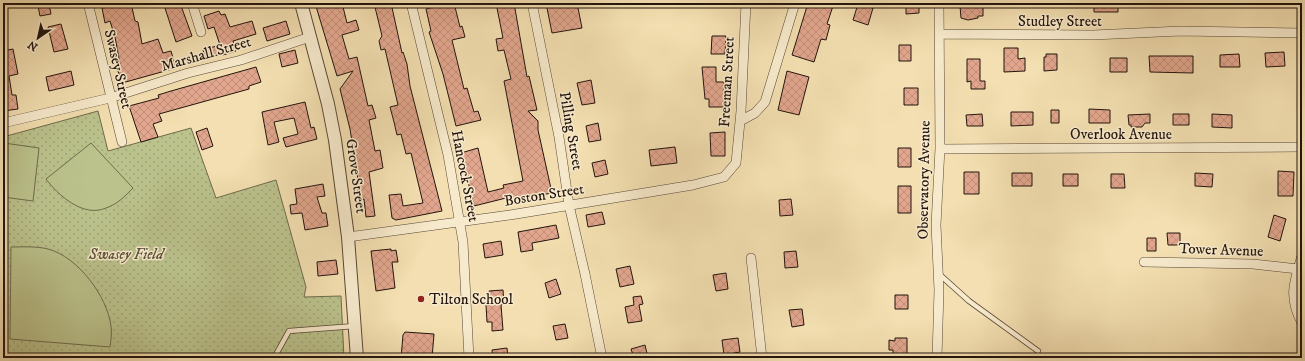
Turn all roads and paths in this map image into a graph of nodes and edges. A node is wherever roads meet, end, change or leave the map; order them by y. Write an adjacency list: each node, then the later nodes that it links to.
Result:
1 (88, 3): 13 (street, Swasey Street)
2 (192, 3): 9 (street)
3 (301, 3): 12 (street, Grove Street)
4 (410, 3): 21 (street, Hancock Street)
5 (532, 3): 20 (street, Pilling Street)
6 (746, 3): 14 (street, Freeman Street)
7 (795, 3): 14 (street)
8 (939, 3): 11 (street, Observatory Avenue)
9 (201, 32)
10 (1302, 33): 11 (street, Studley Street)
11 (939, 34): 18 (street, Observatory Avenue)
12 (310, 37): 13 (street, Marshall Street); 22 (street, Grove Street)
13 (110, 98): 15 (street, Marshall Street); 16 (street, Swasey Street)
14 (740, 121): 19 (street, Freeman Street)
15 (3, 124)
16 (122, 142)
17 (1302, 147): 18 (street, Overlook Avenue)
18 (940, 149): 27 (street, Observatory Avenue)
19 (736, 163): 20 (street, Boston Street)
20 (569, 205): 21 (street, Boston Street); 34 (street, Pilling Street)
21 (460, 222): 22 (street, Boston Street); 33 (street, Hancock Street)
22 (348, 236): 29 (street, Grove Street)
23 (1302, 256): 26 (street)
24 (751, 258): 35 (street)
25 (1144, 262): 26 (street, Tower Avenue)
26 (1298, 268): 28 (street)
27 (938, 273): 30 (lane); 36 (street, Observatory Avenue)
28 (1302, 323)
29 (355, 326): 31 (lane); 32 (street, Grove Street)
30 (1038, 352)
31 (274, 358)
32 (357, 358)
33 (468, 358)
34 (602, 358)
35 (762, 358)
36 (936, 358)

